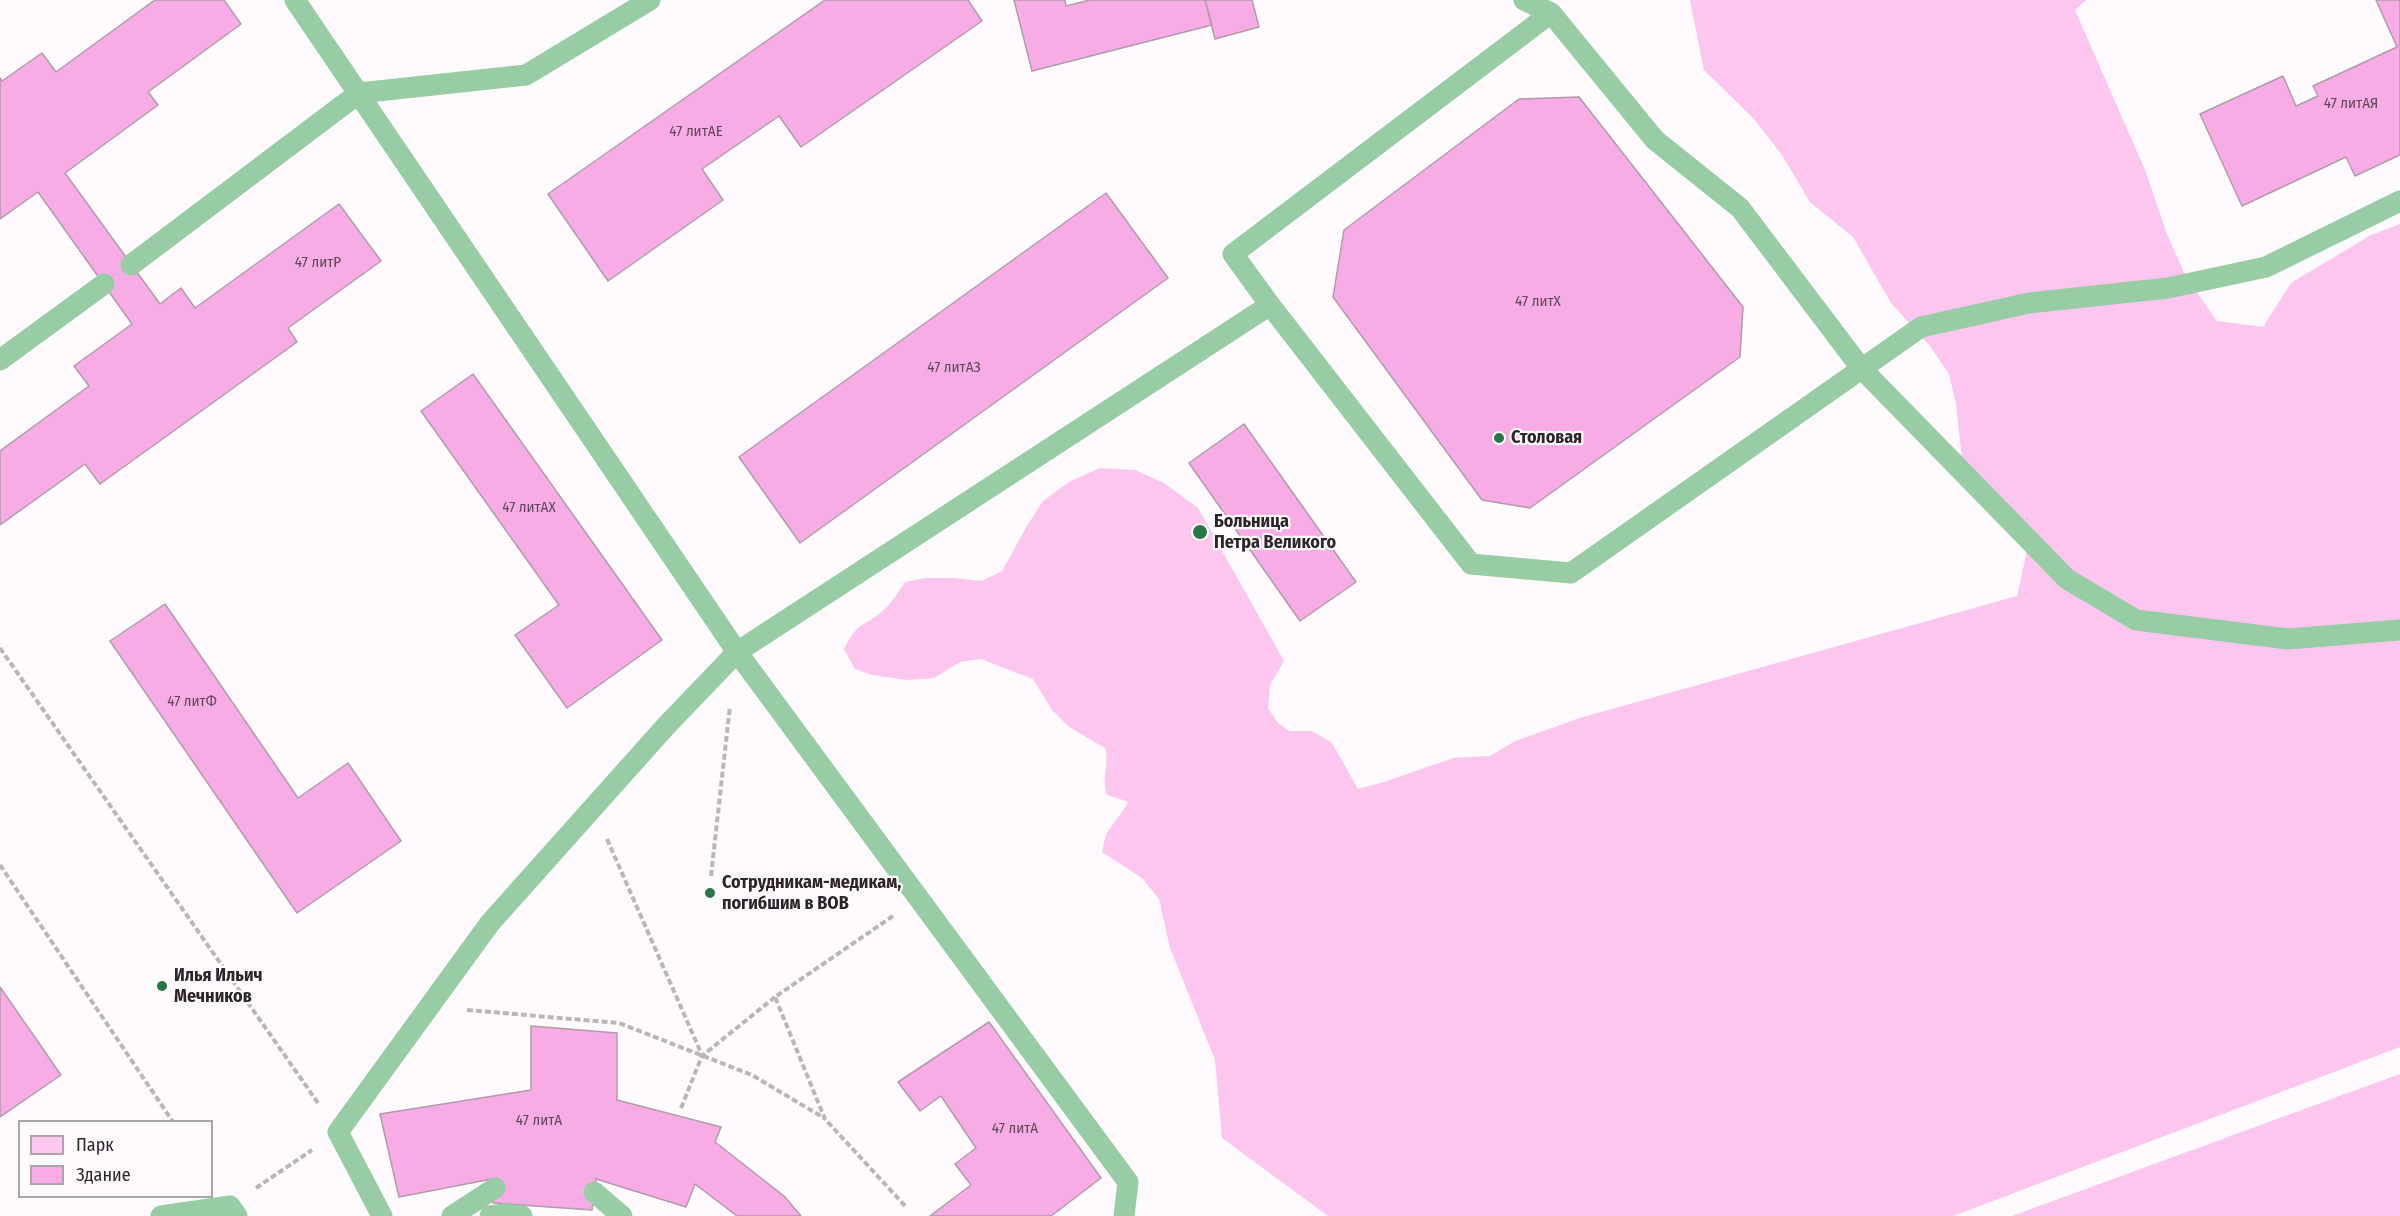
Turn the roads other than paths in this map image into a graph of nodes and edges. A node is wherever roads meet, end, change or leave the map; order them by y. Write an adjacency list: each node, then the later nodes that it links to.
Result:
1 (295, 0): 5 (lane)
2 (651, 0): 5 (lane)
3 (1524, 0): 4 (lane)
4 (1551, 14): 9 (lane); 11 (lane)
5 (358, 93): 7 (lane); 13 (lane)
6 (2400, 201): 11 (lane)
7 (131, 265)
8 (104, 284): 10 (lane)
9 (1270, 305): 11 (lane); 13 (lane)
10 (0, 360)
11 (1861, 368): 12 (lane)
12 (2400, 630)
13 (736, 652): 18 (lane); 23 (lane)
14 (495, 1188): 19 (lane)
15 (594, 1192): 22 (lane)
16 (233, 1211): 17 (lane)
17 (161, 1216)
18 (382, 1216)
19 (452, 1216)
20 (490, 1216): 21 (lane)
21 (522, 1216)
22 (622, 1216)
23 (1124, 1216)

